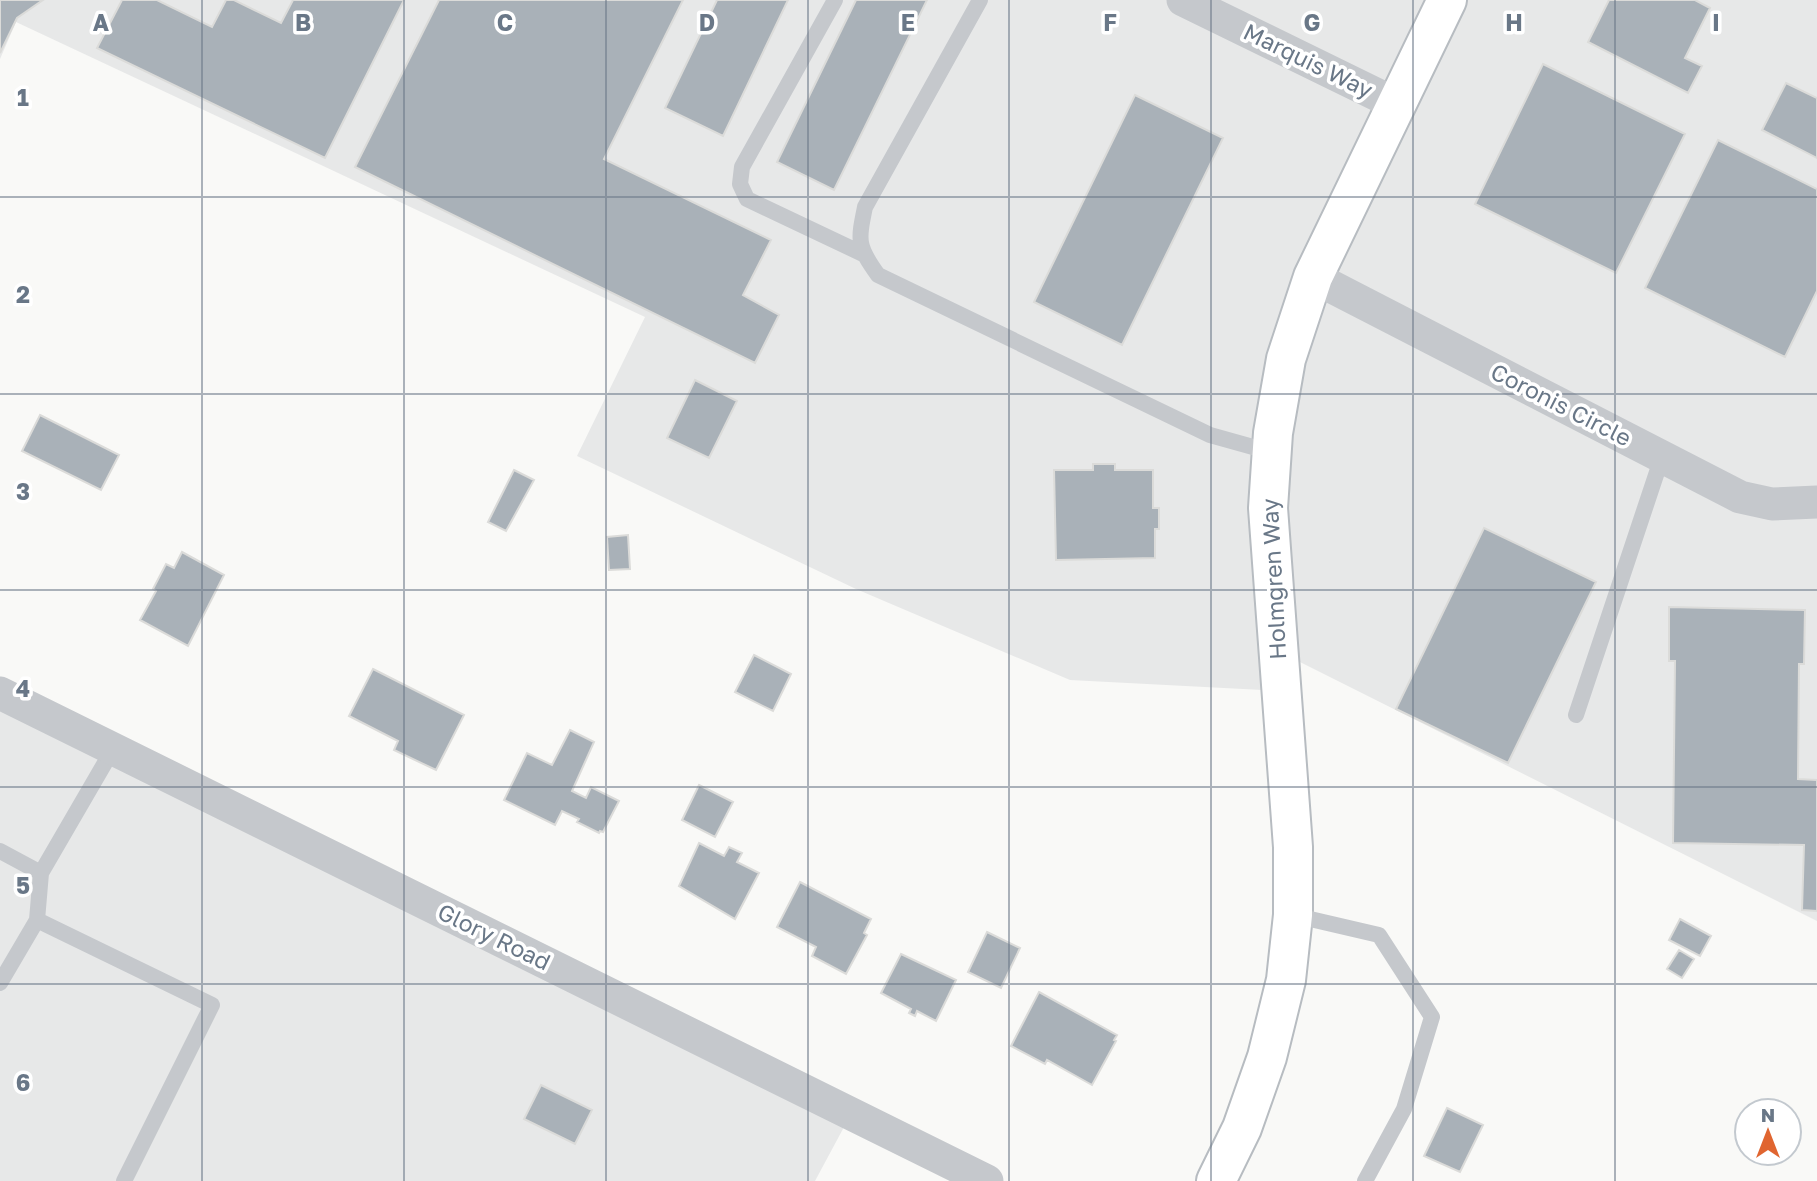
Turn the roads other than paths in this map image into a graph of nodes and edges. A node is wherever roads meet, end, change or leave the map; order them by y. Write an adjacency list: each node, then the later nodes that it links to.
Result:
1 (835, 0): 6 (lane)
2 (980, 0): 6 (lane)
3 (1183, 0): 5 (street, Marquis Way)
4 (1440, 5): 5 (street, Holmgren Way)
5 (1396, 104): 7 (street, Holmgren Way)
6 (863, 254): 8 (lane)
7 (1313, 277): 8 (street, Holmgren Way); 9 (street, Coronis Circle)
8 (1271, 452): 16 (street, Holmgren Way)
9 (1662, 457): 10 (street, Coronis Circle); 12 (lane)
10 (1817, 502)
11 (0, 693): 13 (street, Glory Road)
12 (1576, 715)
13 (113, 749): 15 (lane); 20 (street, Glory Road)
14 (0, 851): 15 (lane)
15 (41, 873): 17 (lane)
16 (1293, 915): 21 (street, Holmgren Way); 22 (lane)
17 (37, 920): 18 (lane); 19 (lane)
18 (0, 983)
19 (124, 1181)
20 (987, 1181)
21 (1216, 1181)
22 (1365, 1181)

